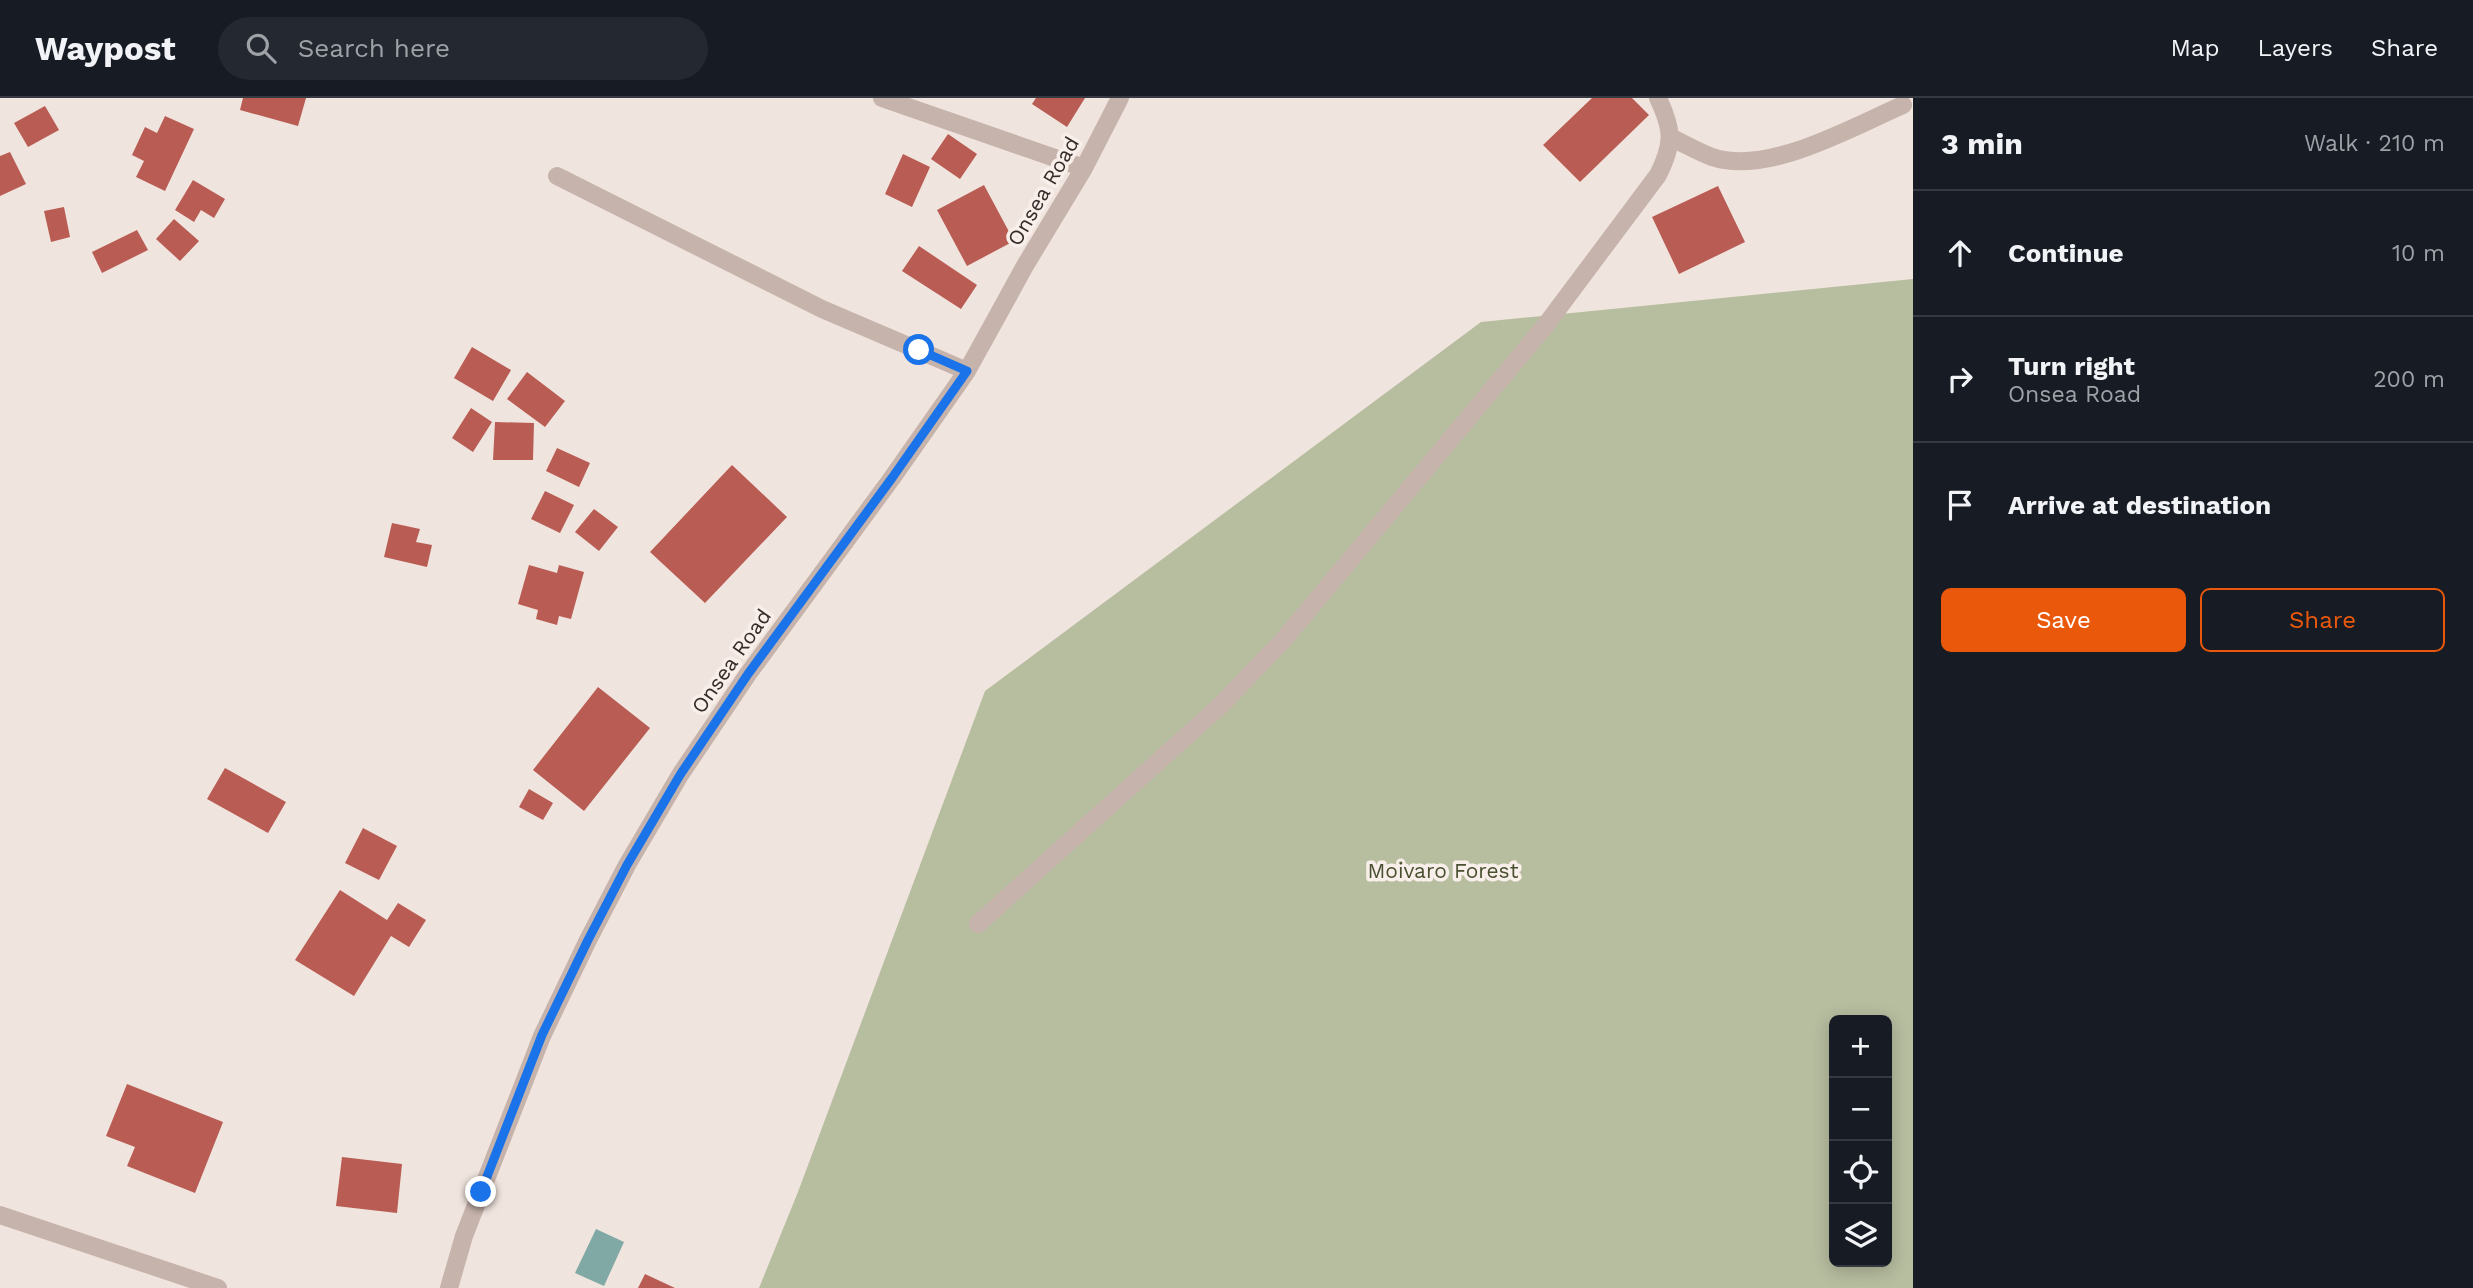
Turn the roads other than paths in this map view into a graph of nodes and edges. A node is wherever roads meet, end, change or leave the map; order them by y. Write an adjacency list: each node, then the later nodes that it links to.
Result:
1 (882, 98): 6 (street)
2 (1120, 98): 6 (street, Onsea Road)
3 (1658, 98): 5 (street)
4 (1903, 105): 5 (street)
5 (1672, 138): 9 (street)
6 (1084, 168): 8 (street, Onsea Road)
7 (557, 176): 8 (street)
8 (967, 371): 12 (street, Onsea Road)
9 (978, 924)
10 (0, 1215): 11 (street)
11 (218, 1288)
12 (449, 1288)

